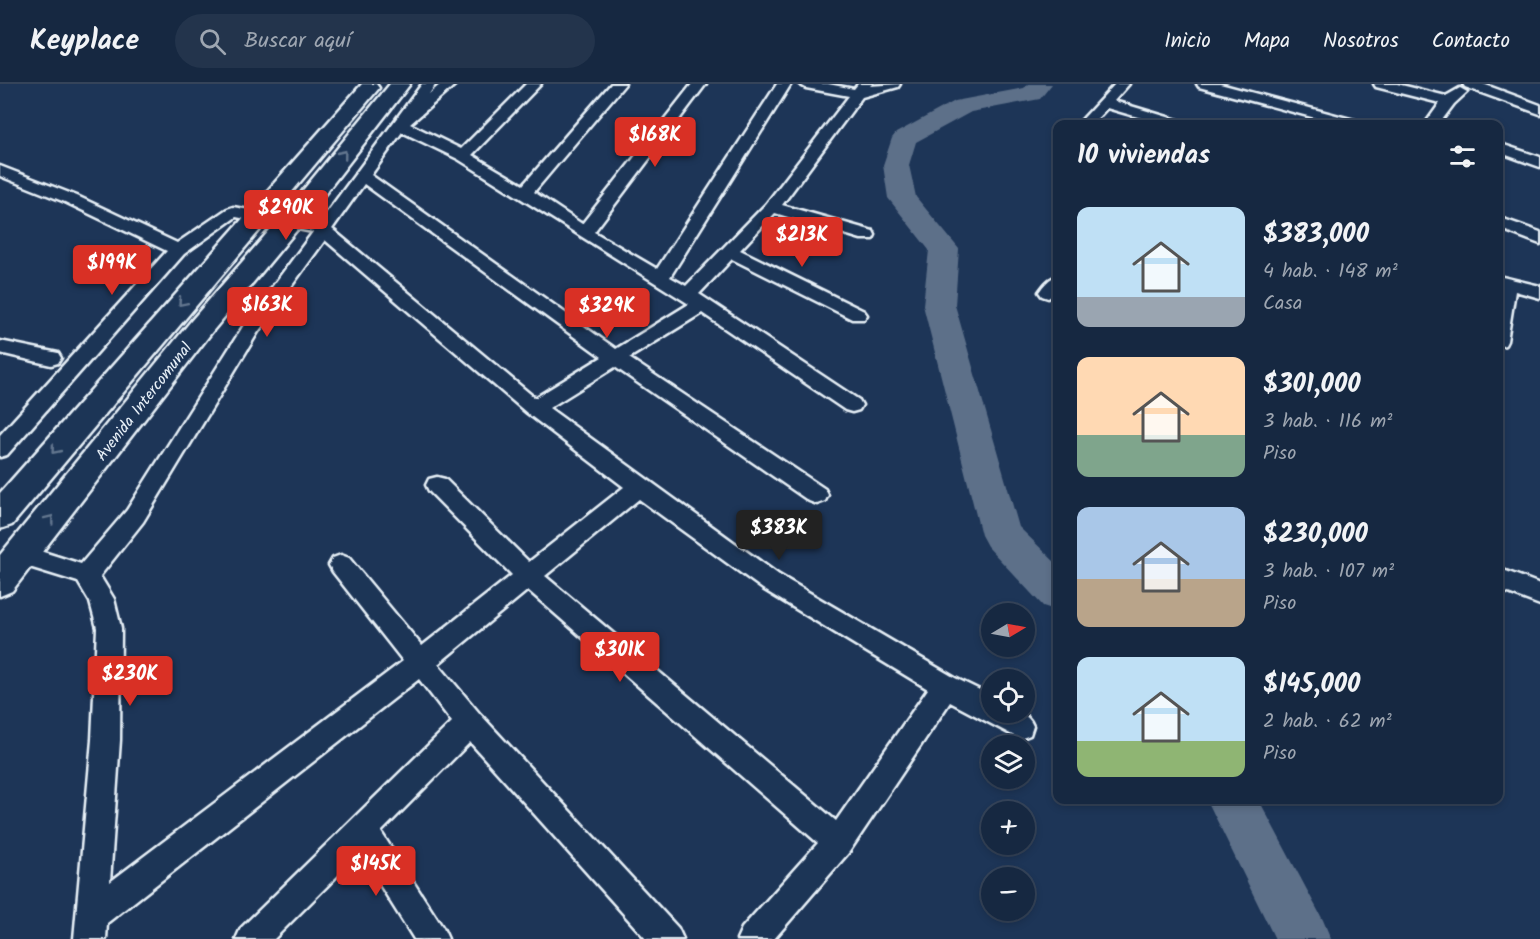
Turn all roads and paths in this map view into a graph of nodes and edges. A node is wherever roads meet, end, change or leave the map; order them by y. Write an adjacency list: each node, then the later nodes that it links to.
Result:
1 (372, 84): 31 (main road, Avenida Intercomunal)
2 (400, 84): 32 (main road, Avenida Intercomunal, one-way to 2)
3 (429, 84): 23 (street)
4 (449, 84): 23 (street)
5 (534, 84): 25 (street)
6 (618, 84): 29 (street)
7 (699, 84): 35 (street)
8 (784, 84): 40 (street)
9 (806, 84): 15 (street)
10 (893, 84): 15 (street)
11 (1122, 84): 17 (street)
12 (1204, 84): 21 (street)
13 (1381, 84): 16 (street)
14 (1469, 84): 16 (street); 18 (street)
15 (862, 89): 30 (street)
16 (1449, 101): 22 (street)
17 (1104, 103): 19 (street); 20 (street)
18 (1540, 110)
19 (1089, 120)
20 (1162, 120)
21 (1338, 120)
22 (1435, 120)
23 (400, 125): 25 (street); 28 (street)
24 (1503, 149): 26 (street)
25 (464, 156): 29 (street)
26 (1540, 162)
27 (0, 171): 38 (street)
28 (361, 175): 34 (street); 46 (street)
29 (525, 193): 35 (street)
30 (772, 207): 36 (street); 39 (street)
31 (257, 217): 32 (street); 38 (street); 54 (main road, Avenida Intercomunal, one-way to 54)
32 (288, 224): 34 (street); 55 (main road, Avenida Intercomunal, one-way to 32)
33 (1503, 224): 37 (street)
34 (322, 229): 49 (street); 57 (street)
35 (584, 232): 40 (street)
36 (867, 235)
37 (1540, 239)
38 (178, 250): 50 (street)
39 (730, 252): 43 (street); 44 (street)
40 (660, 279): 43 (street)
41 (1503, 282): 42 (street)
42 (1540, 292)
43 (695, 300): 46 (street); 48 (street)
44 (858, 315)
45 (0, 347): 47 (street)
46 (614, 357): 49 (street); 53 (street)
47 (51, 358)
48 (852, 405)
49 (534, 408): 52 (street)
50 (0, 449)
51 (436, 485): 58 (street)
52 (639, 487): 58 (street); 63 (street)
53 (817, 495)
54 (0, 516)
55 (21, 555): 57 (street); 60 (main road, Avenida Intercomunal)
56 (341, 565): 62 (street)
57 (86, 575): 70 (street)
58 (529, 577): 62 (street); 69 (street)
59 (1503, 580): 61 (street)
60 (0, 581)
61 (1540, 595)
62 (420, 663): 65 (street); 70 (street)
63 (946, 686): 64 (street); 69 (street)
64 (981, 705)
65 (470, 723): 68 (street); 74 (street)
66 (1015, 723): 67 (street)
67 (1020, 726)
68 (362, 830): 72 (street); 73 (street)
69 (839, 842): 71 (street)
70 (91, 927)
71 (755, 938)
72 (252, 939)
73 (432, 939)
74 (667, 939)

